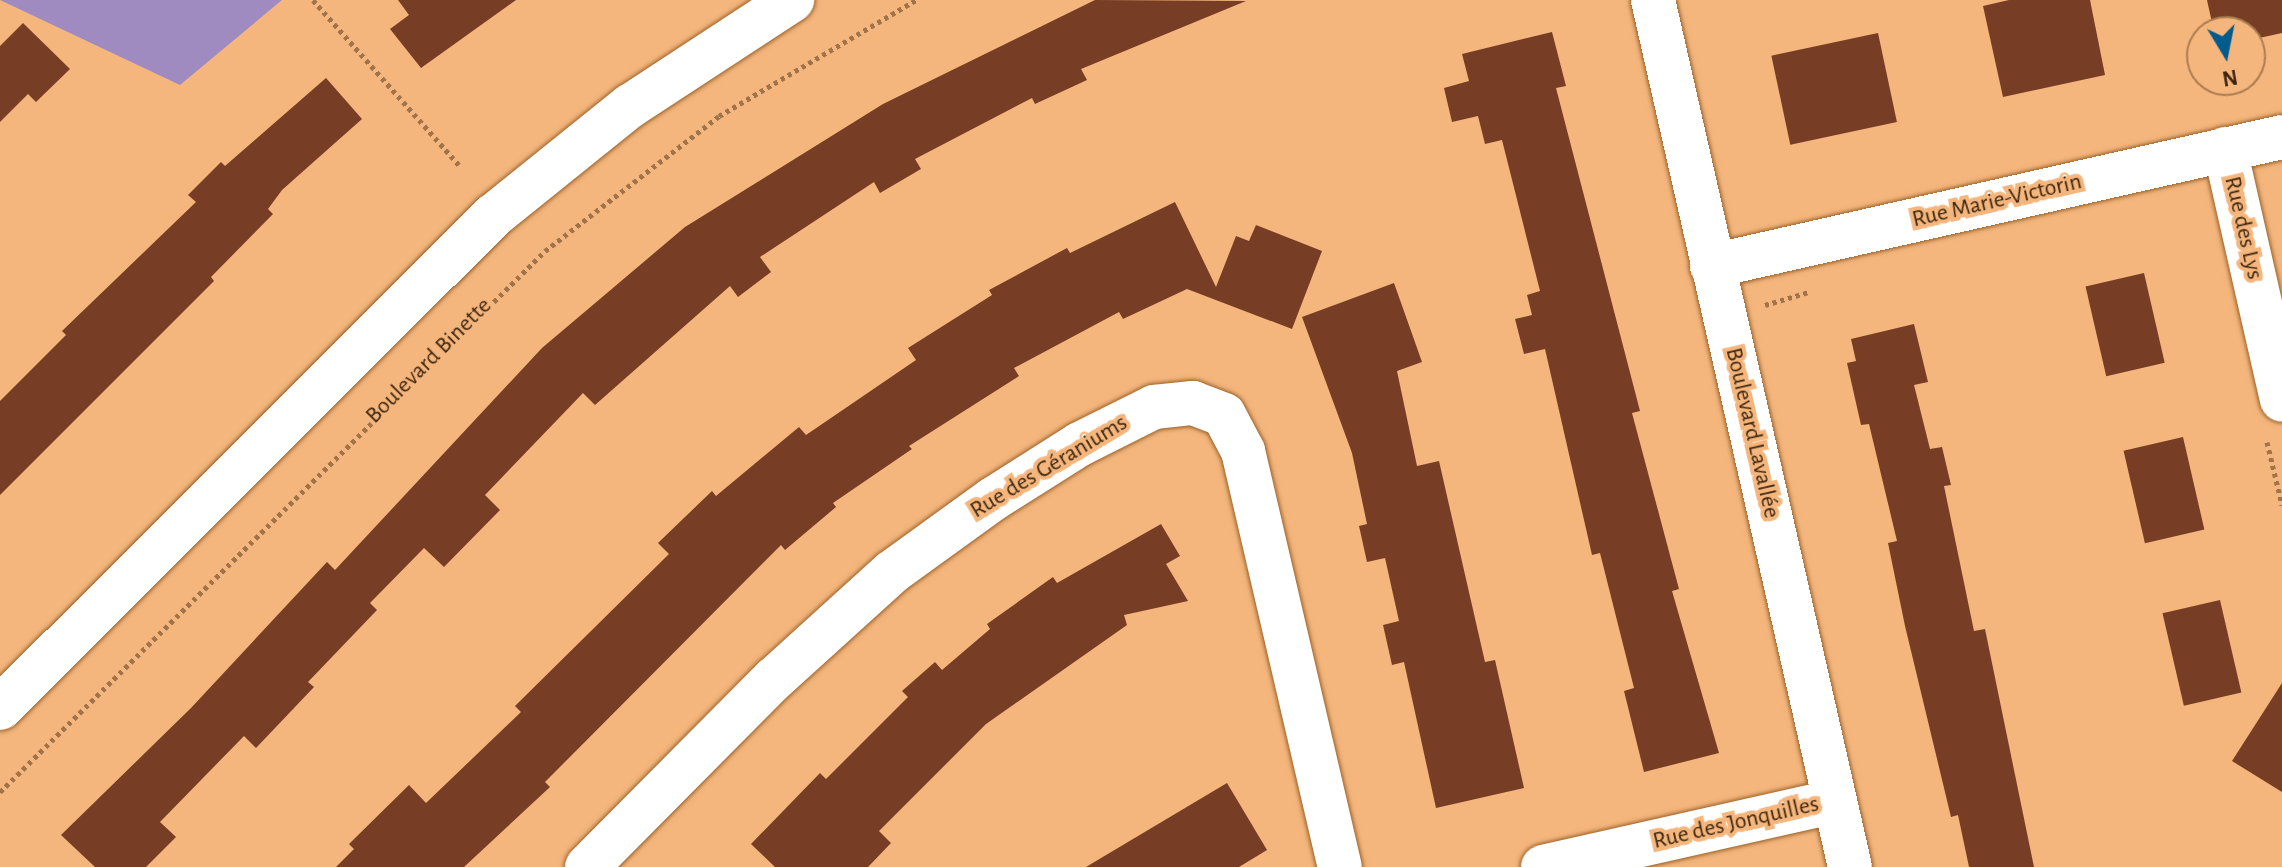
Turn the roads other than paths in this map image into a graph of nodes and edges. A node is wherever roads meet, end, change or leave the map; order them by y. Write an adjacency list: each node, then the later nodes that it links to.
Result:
1 (735, 0): 8 (street)
2 (792, 0): 9 (street)
3 (1653, 0): 6 (street, Boulevard Lavallée)
4 (2282, 137): 5 (street, Rue Marie-Victorin)
5 (2225, 149): 6 (street, Rue Marie-Victorin); 7 (street, Rue des Lys)
6 (1712, 266): 10 (street, Boulevard Lavallée)
7 (2282, 400)
8 (0, 666)
9 (0, 708)
10 (1835, 801): 13 (street, Rue des Jonquilles); 14 (street, Boulevard Lavallée)
11 (587, 867): 12 (street, Rue des Géraniums)
12 (1340, 867)
13 (1543, 867)
14 (1850, 867)

